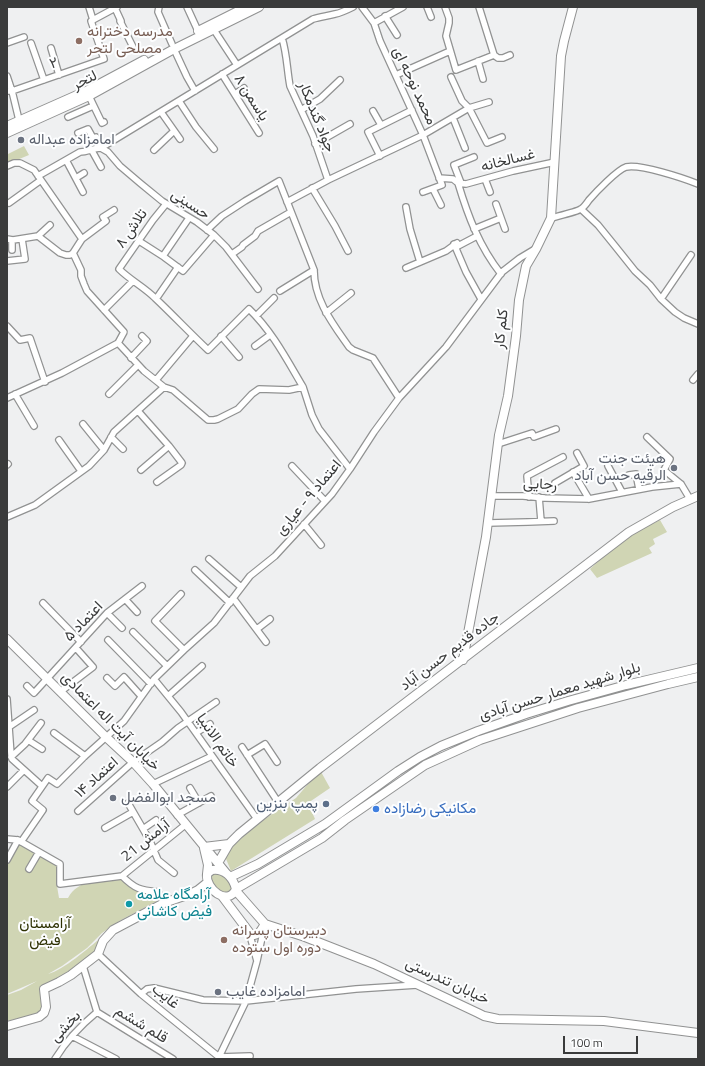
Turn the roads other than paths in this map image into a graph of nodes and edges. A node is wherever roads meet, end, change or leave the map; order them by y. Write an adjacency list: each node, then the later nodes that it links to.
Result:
1 (89, 7): 16 (street)
2 (159, 7): 26 (street)
3 (187, 7): 19 (street)
4 (246, 7): 19 (street, لتحر)
5 (260, 7): 18 (street, لتحر)
6 (353, 7): 22 (street)
7 (362, 7): 17 (street, محمد نوحه ای)
8 (403, 7): 14 (street)
9 (427, 7): 15 (street)
10 (445, 7): 28 (street)
11 (479, 7): 29 (street)
12 (573, 7): 78 (street, کلم کار)
13 (116, 8): 16 (street); 25 (street)
14 (385, 16): 17 (street); 20 (street)
15 (431, 17)
16 (93, 20): 34 (street, ۲)
17 (374, 22): 35 (street, محمد نوحه ای)
18 (214, 30): 26 (street, لتحر); 32 (street)
19 (198, 31): 26 (street, لتحر)
20 (397, 35)
21 (24, 37): 23 (street)
22 (282, 38): 32 (street); 51 (street, جواد گندمکار)
23 (7, 43)
24 (30, 43): 39 (street)
25 (133, 46)
26 (173, 47): 43 (street); 45 (street, لتحر); 50 (street, لتحر)
27 (51, 48): 34 (street)
28 (450, 51): 31 (street); 35 (street)
29 (494, 55): 30 (street); 31 (street)
30 (510, 55)
31 (478, 61): 38 (street)
32 (237, 65): 33 (street)
33 (222, 74): 43 (street); 44 (street, یاسمن ۸)
34 (59, 75): 39 (street, ۲)
35 (396, 75): 52 (street, محمد نوحه ای)
36 (7, 76): 42 (street)
37 (451, 77): 49 (street)
38 (483, 79)
39 (44, 80): 42 (street, ۲)
40 (340, 80): 51 (street)
41 (244, 88): 44 (street)
42 (10, 91): 58 (street)
43 (195, 91): 46 (street)
44 (234, 94): 65 (street, یاسمن ۸)
45 (89, 96): 48 (street); 50 (street, لتحر)
46 (180, 101): 54 (street); 73 (street)
47 (489, 102): 49 (street)
48 (93, 106): 55 (street); 57 (street)
49 (469, 108): 56 (street); 67 (street)
50 (52, 109): 58 (street, لتحر)
51 (301, 110): 69 (street, جواد گندمکار)
52 (412, 110): 60 (street); 66 (street, محمد نوحه ای)
53 (373, 111): 60 (street)
54 (161, 112): 62 (street); 70 (street)
55 (68, 117)
56 (453, 118): 66 (street); 71 (street)
57 (104, 122)
58 (20, 123): 61 (street, لتحر); 63 (street, لتحر)
59 (350, 124): 69 (street)
60 (381, 125): 75 (street)
61 (7, 126)
62 (174, 131): 68 (street); 74 (street)
63 (7, 133)
64 (78, 133): 70 (street, حسینی)
65 (259, 134)
66 (423, 135): 75 (street); 84 (street, محمد نوحه ای)
67 (502, 137)
68 (180, 138)
69 (315, 144): 86 (street, جواد گندمکار)
70 (102, 148): 72 (street); 96 (street, حسینی)
71 (465, 148)
72 (91, 149): 77 (street); 80 (street)
73 (214, 149)
74 (154, 150)
75 (380, 156): 86 (street)
76 (474, 157): 87 (street)
77 (66, 160): 82 (street); 83 (street)
78 (555, 162): 85 (street, غسالخانه); 105 (street, کلم کار)
79 (7, 166): 82 (street)
80 (101, 167)
81 (84, 173): 83 (street)
82 (39, 178): 95 (street); 115 (street)
83 (76, 178): 91 (street)
84 (439, 178): 87 (street); 90 (street)
85 (485, 179): 87 (street, غسالخانه); 93 (street)
86 (328, 180): 89 (street)
87 (462, 184): 107 (street)
88 (698, 184): 100 (street)
89 (312, 188): 94 (street); 120 (street)
90 (433, 188): 92 (street); 98 (street)
91 (82, 192)
92 (423, 192)
93 (490, 192)
94 (288, 202): 102 (street); 109 (street)
95 (10, 203)
96 (166, 204): 103 (street, حسینی); 116 (street, تلاش ۸)
97 (496, 204): 104 (street)
98 (441, 205)
99 (406, 207): 126 (street)
100 (581, 209): 105 (street); 137 (street)
101 (114, 210): 115 (street)
102 (291, 212): 122 (street); 129 (street)
103 (190, 218): 109 (street, حسینی); 124 (street)
104 (501, 218): 107 (street); 108 (street)
105 (551, 218): 118 (street, کلم کار)
106 (50, 225): 111 (street)
107 (474, 229): 112 (street)
108 (505, 229)
109 (207, 230): 110 (street, حسینی)
110 (214, 235): 122 (street, حسینی); 127 (street)
111 (38, 236): 114 (street); 121 (street)
112 (477, 236): 117 (street); 130 (street)
113 (9, 239): 114 (street); 119 (street)
114 (22, 239): 125 (street)
115 (82, 239): 121 (street)
116 (139, 241): 124 (street); 131 (street, تلاش ۸)
117 (454, 244): 126 (street); 138 (street)
118 (536, 249): 130 (street, اعتماد ۹ - عیاری); 170 (street, کلم کار)
119 (12, 250)
120 (348, 251)
121 (74, 253): 139 (street)
122 (232, 254): 132 (street, حسینی)
123 (690, 255): 137 (street)
124 (163, 256): 127 (street)
125 (7, 260)
126 (420, 262): 128 (street)
127 (178, 267): 136 (street)
128 (406, 268)
129 (314, 270): 133 (street); 140 (street)
130 (501, 274): 138 (street, اعتماد ۹ - عیاری)
131 (133, 281): 136 (street); 139 (street)
132 (258, 289)
133 (280, 291)
134 (351, 293): 140 (street)
135 (274, 298): 141 (street)
136 (156, 299): 146 (street)
137 (660, 299): 142 (street)
138 (481, 300): 162 (street, اعتماد ۹ - عیاری)
139 (104, 310): 148 (street)
140 (326, 313): 162 (street)
141 (256, 316): 144 (street); 147 (street)
142 (698, 324)
143 (7, 326): 156 (street)
144 (270, 335): 149 (street); 158 (street)
145 (142, 336): 151 (street)
146 (193, 336): 147 (street); 154 (street)
147 (221, 336): 150 (street)
148 (118, 343): 151 (street); 156 (street)
149 (255, 346)
150 (239, 357)
151 (131, 358): 152 (street)
152 (138, 365): 154 (street); 160 (street)
153 (698, 374): 155 (street)
154 (156, 380): 157 (street)
155 (693, 380)
156 (45, 382): 159 (street)
157 (164, 387): 158 (street); 163 (street)
158 (303, 387): 178 (street)
159 (15, 394): 161 (street); 165 (street)
160 (109, 394)
161 (7, 398)
162 (399, 398): 178 (street, اعتماد ۹ - عیاری)
163 (138, 411): 167 (street); 171 (street)
164 (83, 424): 173 (street)
165 (34, 426)
166 (556, 429): 170 (street)
167 (111, 437): 172 (street); 173 (street)
168 (647, 437): 185 (street)
169 (59, 440): 180 (street)
170 (498, 444): 188 (street, کلم کار)
171 (169, 446): 179 (street); 183 (street)
172 (123, 449)
173 (104, 450): 180 (street)
174 (577, 453): 181 (street)
175 (563, 457): 189 (street)
176 (292, 466): 193 (street)
177 (608, 466): 187 (street)
178 (350, 469): 193 (street, اعتماد ۹ - عیاری)
179 (141, 470)
180 (81, 471): 194 (street)
181 (573, 472): 184 (street); 192 (street)
182 (629, 475): 186 (street)
183 (157, 482)
184 (555, 483)
185 (681, 484): 186 (street, رجایی); 190 (street)
186 (639, 489): 187 (street, رجایی)
187 (622, 492): 192 (street, رجایی)
188 (492, 496): 189 (street, رجایی); 197 (street, کلم کار)
189 (529, 497): 191 (street, رجایی)
190 (694, 497): 220 (street, جاده قدیم حسن آباد)
191 (539, 498): 192 (street, رجایی); 196 (street)
192 (589, 499)
193 (325, 501): 198 (street, اعتماد ۹ - عیاری)
194 (7, 518)
195 (554, 521): 196 (street)
196 (541, 522): 197 (street)
197 (488, 523): 220 (street, کلم کار)
198 (304, 524): 199 (street); 203 (street, اعتماد ۹ - عیاری)
199 (321, 545)
200 (209, 559): 203 (street)
201 (195, 570): 206 (street)
202 (142, 586): 205 (street, اعتماد ۵)
203 (241, 587): 206 (street, اعتماد ۹ - عیاری)
204 (180, 594): 219 (street)
205 (125, 599): 208 (street); 209 (street, اعتماد ۵)
206 (232, 600): 212 (street); 219 (street, اعتماد ۹ - عیاری)
207 (43, 603): 216 (street)
208 (137, 612)
209 (107, 613): 211 (street); 216 (street, اعتماد ۵)
210 (270, 619): 212 (street)
211 (122, 628)
212 (257, 629): 217 (street)
213 (133, 632): 221 (street)
214 (7, 639): 225 (street, خیابان آیت اله اعتمادی)
215 (108, 640): 227 (street, خاتم الانبیا)
216 (81, 642): 218 (street, اعتماد ۵)
217 (266, 642)
218 (76, 648): 225 (street, اعتماد ۵); 229 (street)
219 (184, 650): 221 (street, اعتماد ۹ - عیاری)
220 (463, 660): 257 (street, جاده قدیم حسن آباد)
221 (167, 666): 227 (street, اعتماد ۹ - عیاری)
222 (202, 666): 231 (street)
223 (698, 668): 278 (street, بلوار شهید معمار حسن آبادی)
224 (698, 677): 281 (street, بلوار شهید معمار حسن آبادی)
225 (46, 678): 228 (street, اعتماد ۵); 229 (street, خیابان آیت اله اعتمادی)
226 (106, 678): 230 (street)
227 (152, 682): 230 (street, اعتماد ۹ - عیاری); 231 (street, خاتم الانبیا)
228 (27, 686)
229 (60, 692): 241 (street, خیابان آیت اله اعتمادی)
230 (141, 696): 241 (street, اعتماد ۹ - عیاری)
231 (168, 696): 235 (street, خاتم الانبیا)
232 (7, 700): 238 (street)
233 (216, 702): 235 (street, اعتماد ۱۴)
234 (34, 710): 238 (street)
235 (188, 721): 240 (street, خاتم الانبیا); 249 (street, اعتماد ۱۴)
236 (41, 723): 242 (street)
237 (210, 724): 240 (street)
238 (9, 726): 245 (street)
239 (54, 733): 247 (street)
240 (196, 733): 248 (street, خاتم الانبیا)
241 (106, 737): 247 (street, اعتماد ۹ - عیاری); 249 (street, خیابان آیت اله اعتمادی)
242 (28, 740): 244 (street); 245 (street)
243 (242, 747): 246 (street)
244 (42, 749)
245 (10, 754): 251 (street)
246 (247, 755): 250 (street); 257 (street)
247 (85, 756): 253 (street, اعتماد ۹ - عیاری)
248 (212, 756): 252 (street); 263 (street, خاتم الانبیا)
249 (133, 762): 252 (street, خیابان آیت اله اعتمادی); 260 (street, اعتماد ۱۴)
250 (277, 762)
251 (24, 770): 253 (street); 254 (street)
252 (153, 784): 262 (street, خیابان آیت اله اعتمادی)
253 (42, 786): 269 (street)
254 (7, 787)
255 (190, 788): 259 (street)
256 (210, 796): 259 (street)
257 (278, 802): 263 (street, جاده قدیم حسن آباد)
258 (128, 803): 261 (street)
259 (199, 803): 262 (street)
260 (78, 811)
261 (133, 812): 266 (street); 267 (street)
262 (177, 815): 265 (street, خیابان آیت اله اعتمادی)
263 (257, 819): 270 (street, جاده قدیم حسن آباد)
264 (156, 820): 267 (street)
265 (185, 825): 271 (street, خیابان آیت اله اعتمادی); 272 (street, آرامش 21)
266 (105, 828)
267 (143, 828): 272 (street)
268 (7, 839): 269 (street)
269 (20, 841): 273 (street); 274 (street)
270 (229, 844): 271 (street); 275 (street, جاده قدیم حسن آباد)
271 (204, 847): 275 (street, خیابان آیت اله اعتمادی); 280 (street)
272 (154, 849): 277 (street); 279 (street, آرامش 21)
273 (39, 852): 276 (street); 279 (street)
274 (7, 860)
275 (218, 863): 278 (street, خیابان آیت اله اعتمادی)
276 (29, 869)
277 (174, 873)
278 (228, 875): 280 (street); 281 (street)
279 (122, 876): 283 (street)
280 (208, 878): 282 (street); 286 (street)
281 (236, 890): 282 (street); 284 (street)
282 (222, 896): 285 (street)
283 (161, 898)
284 (265, 924): 285 (street); 287 (street); 289 (street, خیابان تندرستی)
285 (249, 932): 287 (street)
286 (98, 954): 288 (street); 290 (street, غایب)
287 (257, 961): 291 (street)
288 (82, 966): 292 (street); 293 (street)
289 (420, 985): 291 (street); 294 (street, خیابان تندرستی)
290 (141, 994): 291 (street); 297 (street, غایب)
291 (246, 1001): 297 (street)
292 (97, 1012): 295 (street, بخشی); 300 (street, قلم ششم)
293 (7, 1026)
294 (698, 1033)
295 (72, 1036): 298 (street, بخشی); 299 (street)
296 (250, 1056): 297 (street)
297 (218, 1058)
298 (55, 1059)
299 (116, 1059)
300 (173, 1059)

